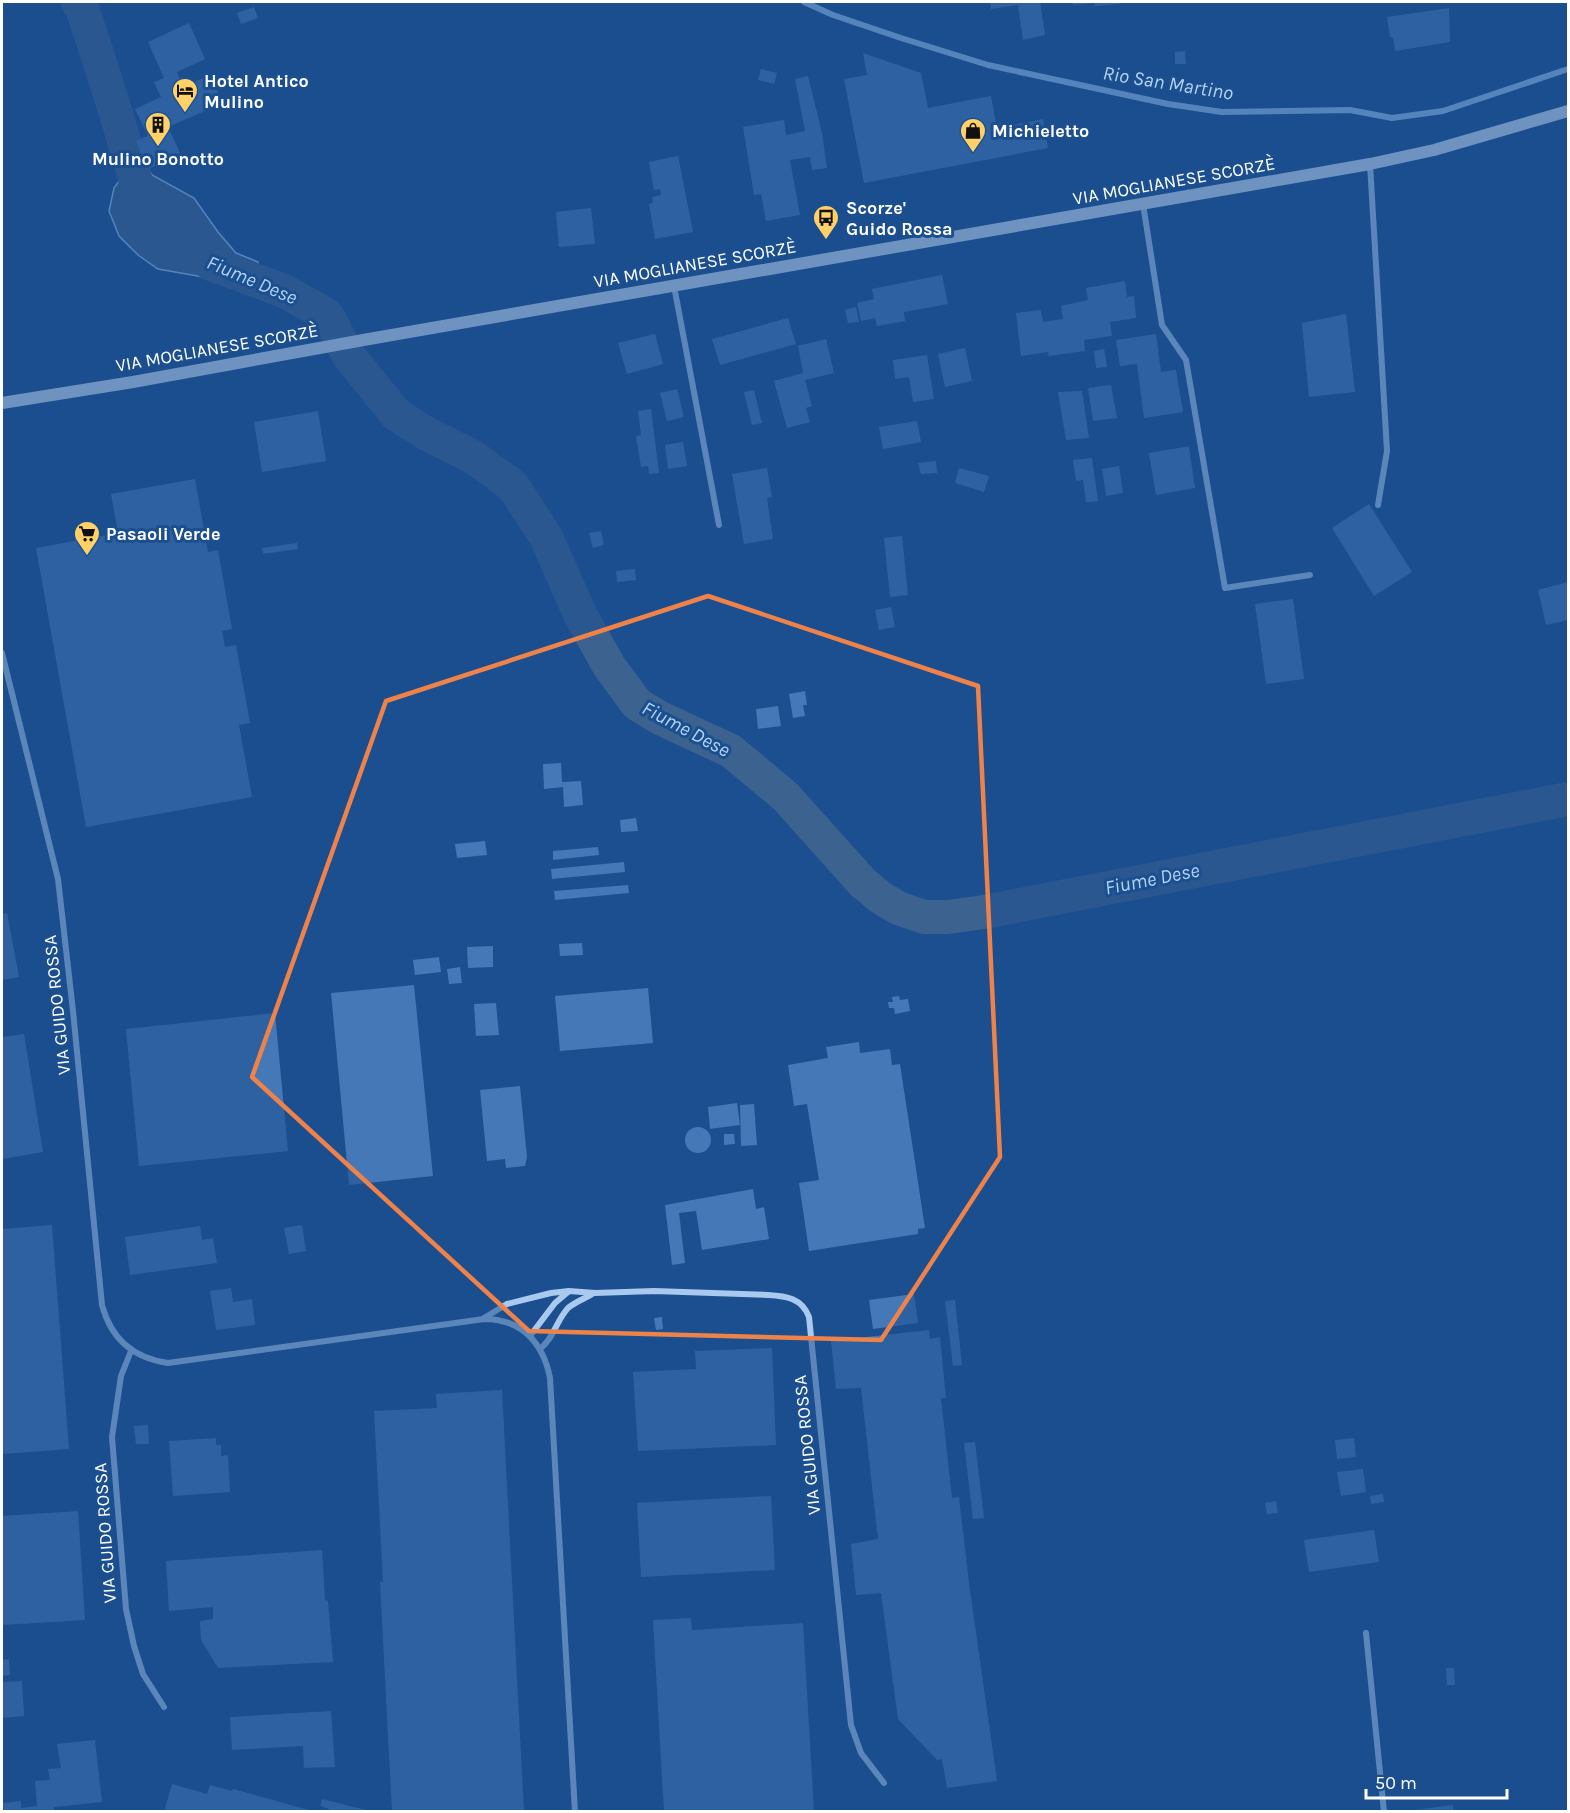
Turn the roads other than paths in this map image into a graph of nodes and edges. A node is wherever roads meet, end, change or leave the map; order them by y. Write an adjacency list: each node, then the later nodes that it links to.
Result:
1 (1569, 111): 2 (main road, VIA MOGLIANESE SCORZÈ)
2 (1370, 164): 3 (main road, VIA MOGLIANESE SCORZÈ); 6 (street)
3 (1143, 204): 4 (main road, VIA MOGLIANESE SCORZÈ); 8 (street)
4 (674, 286): 5 (main road, VIA MOGLIANESE SCORZÈ); 7 (street)
5 (2, 403)
6 (1378, 505)
7 (719, 525)
8 (1310, 575)
9 (2, 653): 15 (street, VIA GUIDO ROSSA)
10 (569, 1291): 11 (street, VIA GUIDO ROSSA); 12 (street, VIA GUIDO ROSSA); 13 (street)
11 (595, 1293): 14 (street, VIA GUIDO ROSSA); 18 (street, VIA GUIDO ROSSA)
12 (483, 1319): 13 (street, VIA GUIDO ROSSA); 15 (street, VIA GUIDO ROSSA)
13 (530, 1336): 14 (street, VIA GUIDO ROSSA)
14 (540, 1349): 19 (street, VIA GUIDO ROSSA)
15 (131, 1351): 17 (street, VIA GUIDO ROSSA)
16 (1366, 1633): 20 (street)
17 (164, 1707)
18 (884, 1783)
19 (575, 1812)
20 (1384, 1812)

